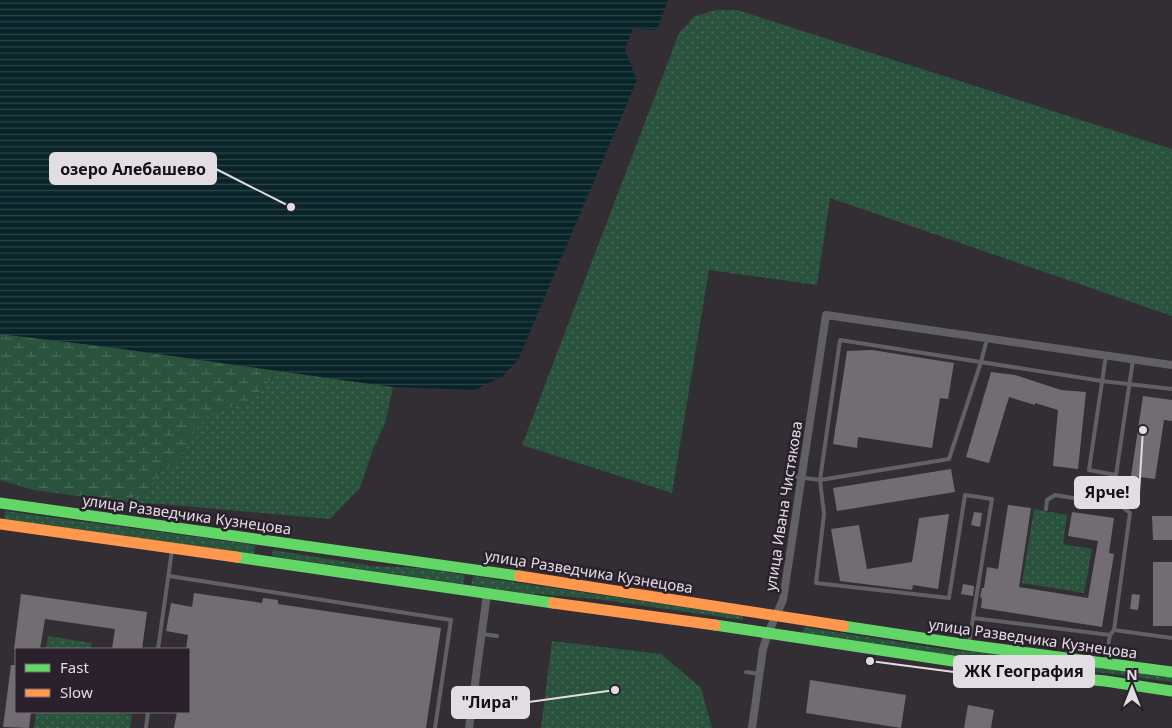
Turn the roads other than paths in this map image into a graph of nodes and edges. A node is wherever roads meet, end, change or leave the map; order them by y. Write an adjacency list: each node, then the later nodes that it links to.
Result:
1 (986, 339): 2 (street); 4 (lane); 10 (street, улица Ивана Чистякова)
2 (1106, 355): 3 (street); 6 (lane)
3 (1133, 360): 5 (street); 7 (lane)
4 (981, 362): 6 (lane); 11 (lane); 11 (lane)
5 (1172, 365)
6 (1102, 381): 7 (lane); 7 (lane)
7 (1129, 384): 8 (lane)
8 (1172, 389)
9 (790, 476): 10 (lane)
10 (802, 477): 11 (lane); 20 (street, улица Ивана Чистякова)
11 (820, 480): 21 (lane)
12 (0, 503): 15 (main road, улица Разведчика Кузнецова)
13 (1046, 509): 22 (lane)
14 (0, 524): 16 (main road)
15 (279, 542): 17 (main road); 20 (main road, улица Разведчика Кузнецова)
16 (173, 549): 17 (main road); 18 (lane)
17 (276, 564): 19 (main road)
18 (168, 576): 29 (lane); 37 (lane)
19 (488, 594): 23 (main road); 24 (street)
20 (776, 616): 23 (street, улица Ивана Чистякова); 28 (main road, улица Разведчика Кузнецова)
21 (973, 618): 25 (lane); 28 (lane)
22 (1114, 630): 25 (lane); 27 (lane)
23 (768, 633): 33 (street, улица Ивана Чистякова); 34 (main road)
24 (482, 634): 26 (lane); 38 (street)
25 (1110, 635): 30 (lane)
26 (497, 636)
27 (1172, 638)
28 (968, 646): 30 (main road, улица Разведчика Кузнецова)
29 (158, 648)
30 (1105, 664): 32 (main road, улица Разведчика Кузнецова)
31 (746, 672): 33 (lane)
32 (1172, 672)
33 (760, 674): 39 (street, улица Ивана Чистякова)
34 (1172, 691)
35 (148, 713): 36 (lane)
36 (146, 728)
37 (435, 728)
38 (469, 728)
39 (752, 728)

